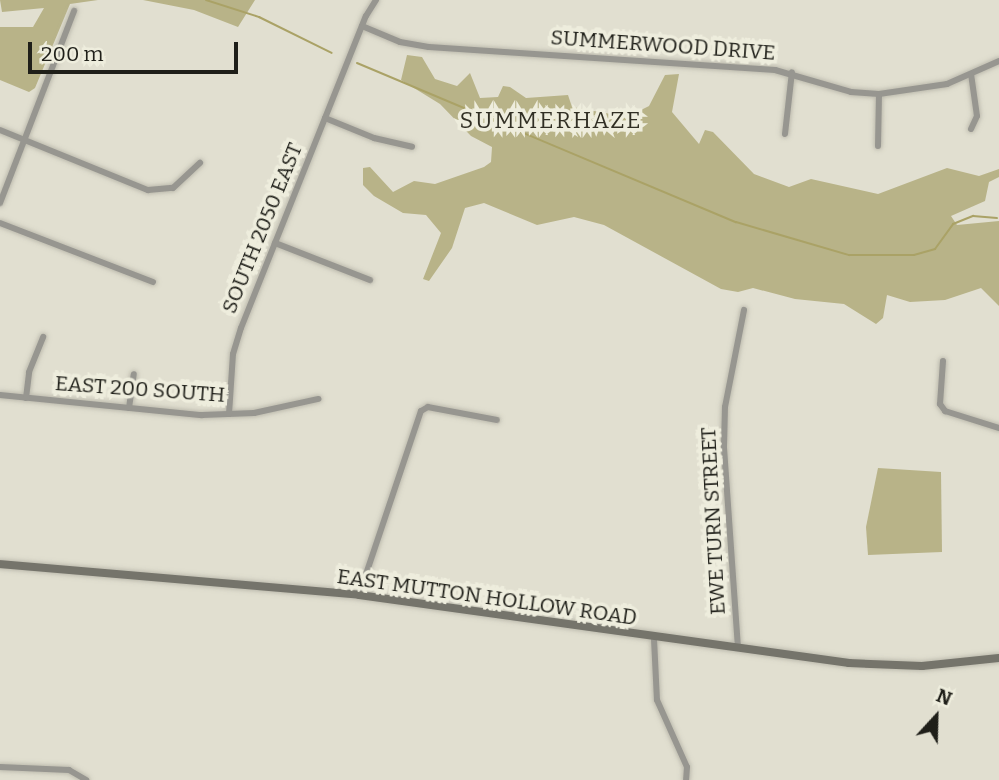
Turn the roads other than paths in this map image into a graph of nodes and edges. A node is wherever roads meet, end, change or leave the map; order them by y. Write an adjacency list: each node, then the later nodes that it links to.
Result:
1 (376, 0): 3 (street, SOUTH 2050 EAST)
2 (75, 11): 12 (street)
3 (362, 26): 5 (street, SUMMERWOOD DRIVE); 8 (street, SOUTH 2050 EAST)
4 (999, 61): 6 (street, SUMMERWOOD DRIVE)
5 (792, 72): 7 (street, SUMMERWOOD DRIVE); 11 (street)
6 (971, 74): 7 (street, SUMMERWOOD DRIVE); 9 (street)
7 (879, 94): 13 (street)
8 (325, 118): 14 (street); 18 (street, SOUTH 2050 EAST)
9 (971, 129)
10 (0, 130): 12 (street)
11 (785, 134)
12 (24, 140): 15 (street); 16 (street)
13 (878, 146)
14 (412, 147)
15 (200, 163)
16 (0, 203)
17 (0, 223): 20 (street)
18 (275, 243): 19 (street); 29 (street, SOUTH 2050 EAST)
19 (370, 280)
20 (153, 282)
21 (744, 310): 35 (street, EWE TURN STREET)
22 (43, 337): 26 (street)
23 (943, 361): 31 (street)
24 (134, 374): 28 (street)
25 (0, 395): 26 (street, EAST 200 SOUTH)
26 (26, 398): 28 (street, EAST 200 SOUTH)
27 (318, 399): 29 (street, EAST 200 SOUTH)
28 (130, 408): 29 (street, EAST 200 SOUTH)
29 (229, 414)
30 (497, 420): 33 (street)
31 (999, 428)
32 (0, 564): 33 (street, EAST MUTTON HOLLOW ROAD)
33 (359, 595): 34 (street, EAST MUTTON HOLLOW ROAD)
34 (654, 639): 35 (street, EAST MUTTON HOLLOW ROAD); 39 (street)
35 (738, 648): 36 (street, EAST MUTTON HOLLOW ROAD)
36 (999, 658)
37 (0, 767): 38 (street)
38 (86, 780)
39 (686, 780)

